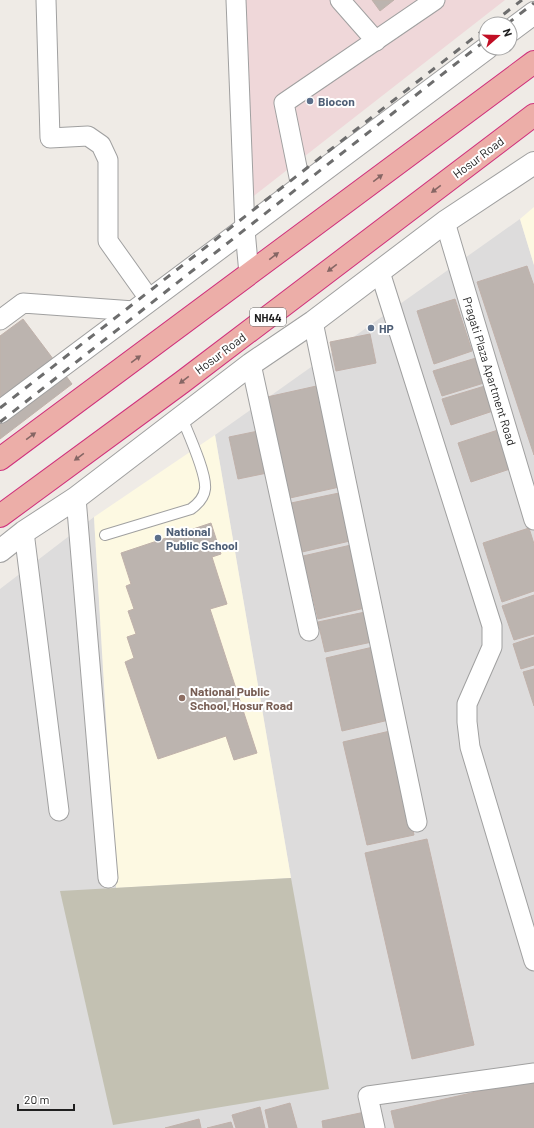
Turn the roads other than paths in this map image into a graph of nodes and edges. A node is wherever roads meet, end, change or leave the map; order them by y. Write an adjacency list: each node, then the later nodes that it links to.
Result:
1 (46, 0): 17 (street)
2 (236, 0): 14 (street)
3 (340, 0): 7 (street)
4 (435, 0): 7 (street)
5 (534, 13): 6 (street)
6 (518, 25)
7 (376, 40): 12 (street)
8 (478, 55): 12 (street)
9 (534, 62): 16 (highway, one-way to 9)
10 (534, 115): 25 (highway, Hosur Road / NH44, one-way to 25)
11 (534, 163): 13 (street)
12 (301, 187): 14 (street)
13 (445, 222): 15 (street); 26 (street, Pragati Plaza Apartment Road)
14 (245, 230): 16 (street); 17 (street)
15 (380, 272): 19 (street); 34 (street)
16 (248, 274): 23 (highway, one-way to 16)
17 (142, 305): 18 (street); 21 (street)
18 (0, 320)
19 (313, 322): 20 (street); 32 (street)
20 (251, 364): 22 (street); 30 (street)
21 (0, 412)
22 (182, 418): 24 (street); 28 (lane)
23 (0, 459)
24 (76, 498): 27 (street); 33 (street)
25 (0, 516)
26 (534, 520)
27 (24, 532): 29 (street); 31 (street)
28 (105, 535)
29 (0, 551)
30 (309, 631)
31 (59, 811)
32 (417, 822)
33 (108, 878)
34 (534, 961)
35 (534, 1072): 36 (street)
36 (375, 1128)

